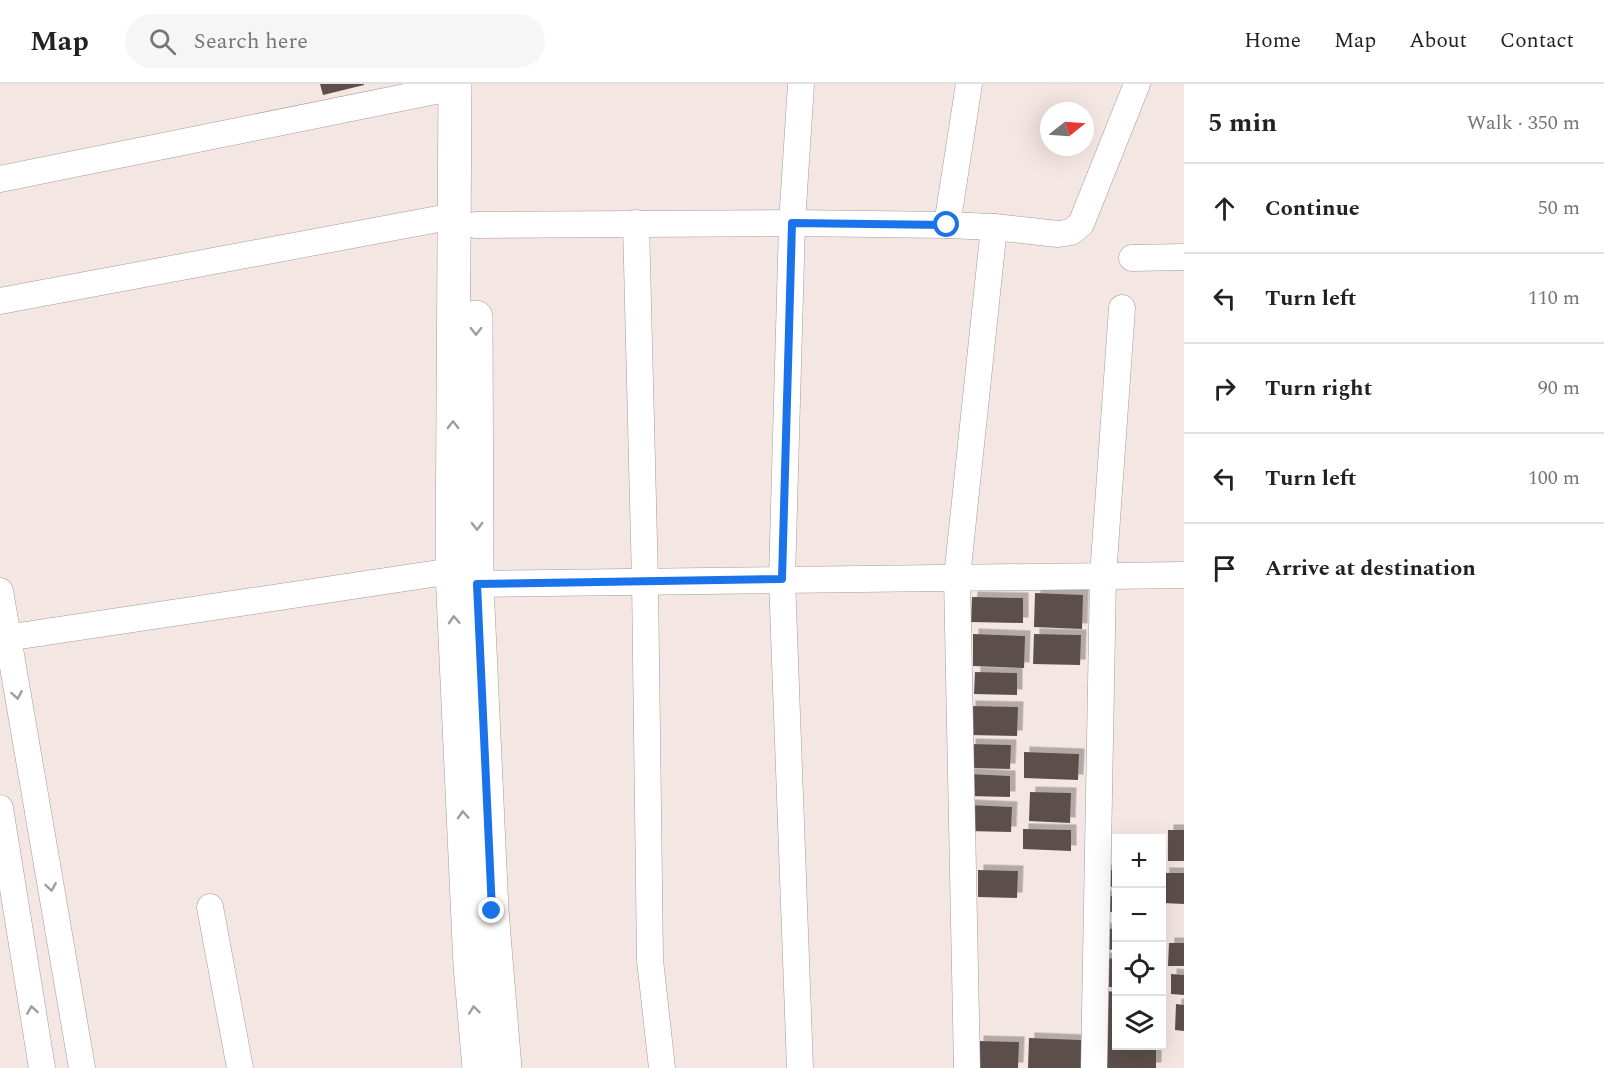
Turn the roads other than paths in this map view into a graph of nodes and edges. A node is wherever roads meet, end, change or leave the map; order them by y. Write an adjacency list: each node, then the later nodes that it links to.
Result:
1 (801, 84): 8 (street)
2 (969, 84): 9 (street)
3 (1137, 84): 10 (street)
4 (462, 85): 5 (street); 6 (main road)
5 (0, 178)
6 (465, 221): 7 (street); 13 (street); 17 (main road)
7 (636, 223): 8 (street); 20 (street)
8 (792, 223): 9 (street); 19 (street)
9 (947, 225): 10 (street)
10 (994, 227): 18 (street)
11 (1184, 256): 12 (street)
12 (1132, 258)
13 (0, 301)
14 (1122, 308): 16 (street)
15 (1184, 575): 16 (street)
16 (1103, 576): 18 (street); 33 (street)
17 (465, 577): 20 (street); 22 (street); 28 (main road, one-way to 17); 29 (main road)
18 (957, 577): 19 (street); 32 (street)
19 (782, 579): 20 (street); 31 (street)
20 (645, 581): 30 (street)
21 (0, 591): 22 (street)
22 (4, 638): 26 (street, one-way to 26)
23 (0, 808): 25 (street, one-way to 23)
24 (210, 906): 27 (street)
25 (42, 1068)
26 (82, 1068)
27 (240, 1068)
28 (479, 1068)
29 (505, 1068)
30 (662, 1068)
31 (800, 1068)
32 (967, 1068)
33 (1094, 1068)

